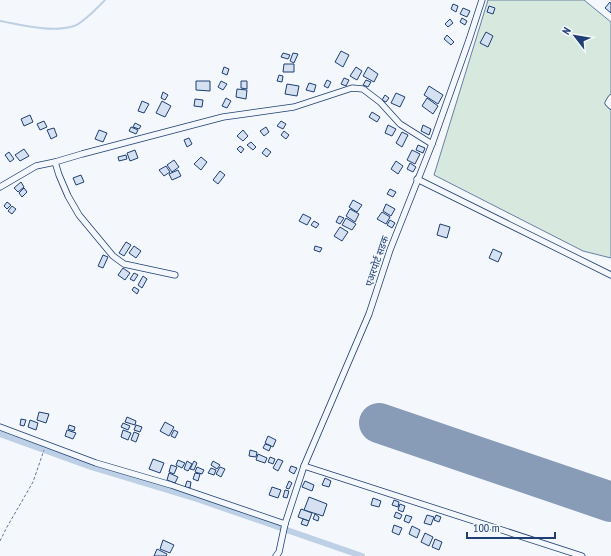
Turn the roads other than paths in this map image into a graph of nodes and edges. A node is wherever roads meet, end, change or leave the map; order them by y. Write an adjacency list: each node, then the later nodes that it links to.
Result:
1 (482, 0): 4 (street, एअरपोर्ट सडक)
2 (611, 98): 3 (street)
3 (611, 106)
4 (432, 144): 5 (street); 6 (street, एअरपोर्ट सडक)
5 (56, 162): 7 (street); 8 (street)
6 (417, 179): 9 (street); 11 (street, एअरपोर्ट सडक)
7 (0, 187)
8 (175, 275)
9 (611, 275)
10 (0, 427): 12 (street)
11 (304, 466): 12 (street, एअरपोर्ट सडक); 14 (street)
12 (285, 525): 13 (street, एअरपोर्ट सडक)
13 (276, 556)
14 (582, 556)

